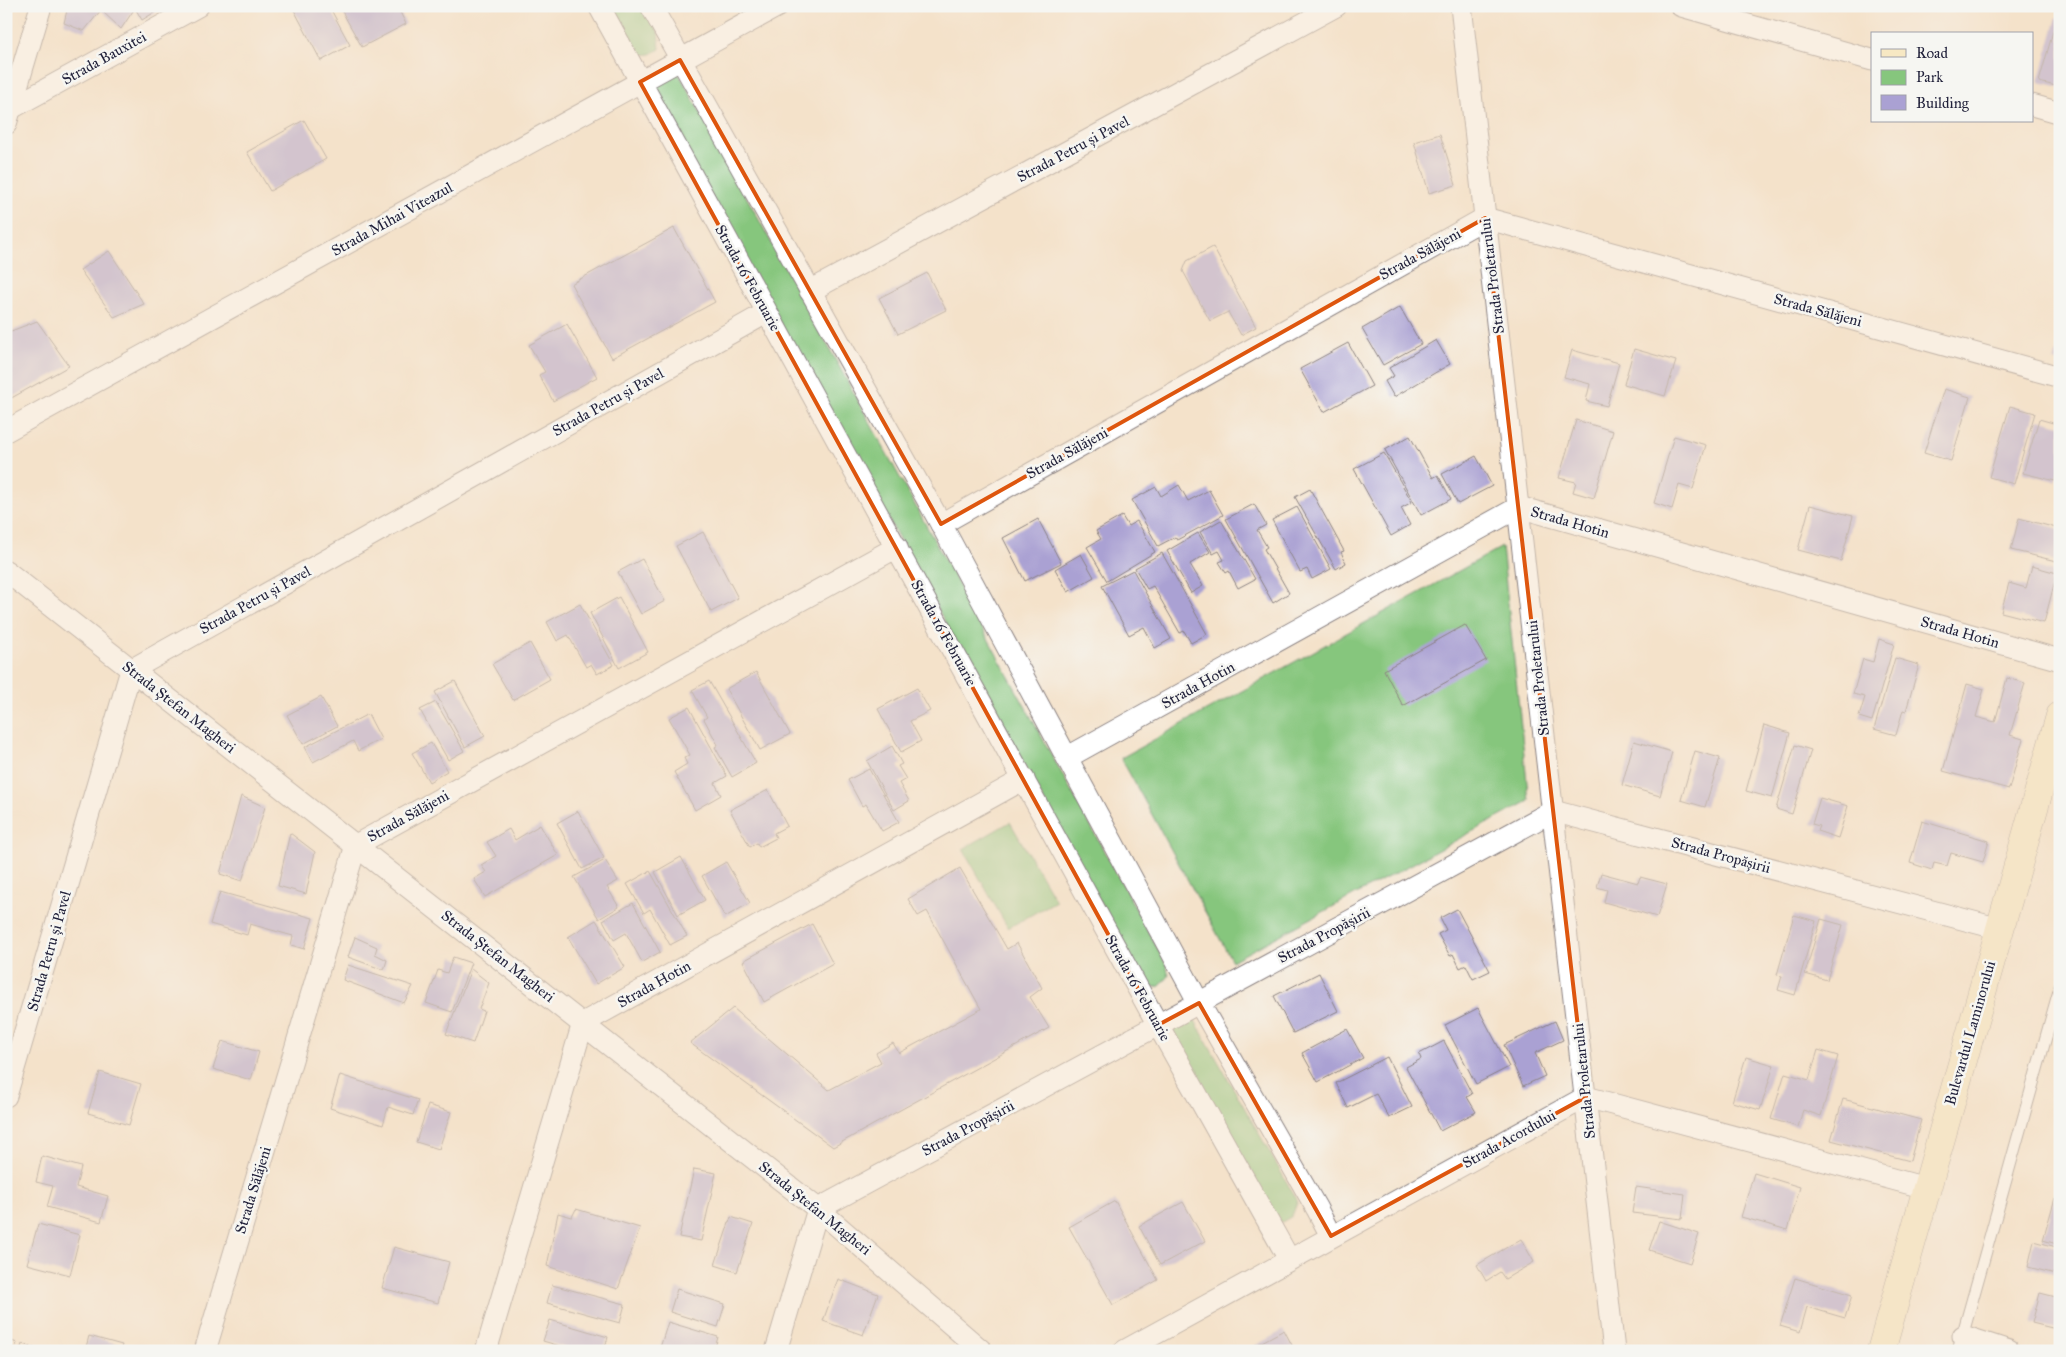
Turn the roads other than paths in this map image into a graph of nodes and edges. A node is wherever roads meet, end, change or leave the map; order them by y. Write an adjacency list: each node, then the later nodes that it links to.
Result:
1 (41, 6): 14 (street)
2 (198, 6): 14 (street, Strada Bauxitei)
3 (599, 6): 11 (street, Strada 16 Februarie)
4 (651, 6): 9 (street)
5 (778, 6): 9 (street, Strada Mihai Viteazul)
6 (1336, 6): 16 (street, Strada Petru și Pavel)
7 (1461, 6): 15 (street, Strada Proletarului)
8 (1681, 6): 10 (street)
9 (680, 60): 11 (street, Strada Mihai Viteazul); 16 (street)
10 (1871, 60)
11 (640, 82): 17 (street, Strada 16 Februarie); 19 (street, Strada Mihai Viteazul)
12 (2034, 106): 13 (street)
13 (2060, 113)
14 (8, 116)
15 (1485, 218): 18 (street, Strada Sălăjeni); 20 (street, Strada Proletarului); 21 (street, Strada Sălăjeni)
16 (810, 291): 21 (street)
17 (766, 313): 22 (street, Strada 16 Februarie); 25 (street, Strada Petru și Pavel)
18 (2060, 377)
19 (6, 431)
20 (1519, 507): 24 (street, Strada Hotin); 27 (street, Strada Hotin); 29 (street, Strada Proletarului)
21 (941, 524): 27 (street)
22 (897, 546): 28 (street, Strada 16 Februarie); 30 (street, Strada Sălăjeni)
23 (6, 571): 25 (street, Strada Ștefan Magheri)
24 (2060, 660)
25 (131, 670): 30 (street, Strada Ștefan Magheri); 36 (street, Strada Petru și Pavel)
26 (2060, 716): 31 (street, Bulevardul Laminorului)
27 (1068, 757): 33 (street)
28 (1024, 779): 34 (street, Strada Hotin); 35 (street, Strada 16 Februarie)
29 (1553, 811): 31 (street, Strada Propășirii); 33 (street, Strada Propășirii); 37 (street, Strada Proletarului)
30 (356, 845): 34 (street, Strada Ștefan Magheri); 43 (street, Strada Sălăjeni)
31 (2000, 930): 38 (street, Bulevardul Laminorului)
32 (2060, 987): 42 (lane)
33 (1199, 1002): 35 (street, Strada Propășirii); 40 (street)
34 (583, 1023): 39 (street, Strada Ștefan Magheri); 44 (street)
35 (1158, 1025): 39 (street, Strada Propășirii); 41 (street, Strada 16 Februarie)
36 (6, 1096)
37 (1586, 1098): 38 (street); 40 (street, Strada Acordului); 48 (street, Strada Proletarului)
38 (1926, 1188): 49 (street, Bulevardul Laminorului)
39 (818, 1209): 45 (street); 46 (street, Strada Ștefan Magheri)
40 (1331, 1236): 41 (street, Strada Acordului)
41 (1289, 1259): 47 (street, Strada Acordului)
42 (1960, 1343): 50 (street)
43 (205, 1351)
44 (486, 1351)
45 (776, 1351)
46 (982, 1351)
47 (1124, 1351)
48 (1614, 1351)
49 (1881, 1351)
50 (2009, 1351)

